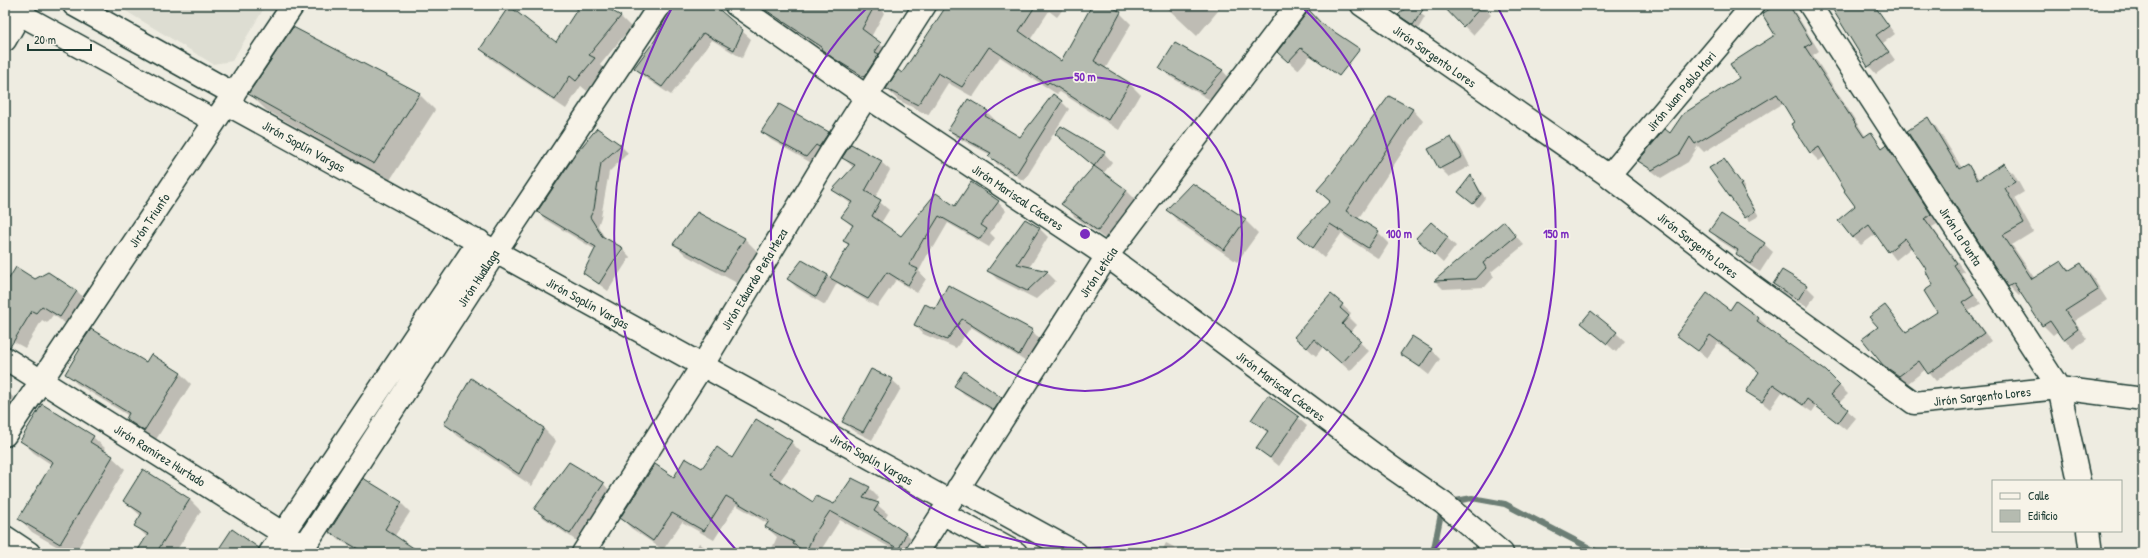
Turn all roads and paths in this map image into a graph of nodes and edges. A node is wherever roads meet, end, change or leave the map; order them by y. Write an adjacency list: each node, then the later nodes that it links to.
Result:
1 (74, 5): 13 (street, Jirón Soplín Vargas)
2 (293, 5): 13 (street, Jirón Triunfo)
3 (660, 5): 15 (street, Jirón Huallaga)
4 (736, 5): 12 (street, Jirón Mariscal Cáceres)
5 (925, 5): 12 (street, Jirón Eduardo Peña Meza)
6 (1297, 5): 16 (street, Jirón Leticia)
7 (1362, 5): 14 (street, Jirón Sargento Lores)
8 (1753, 5): 14 (street, Jirón Juan Pablo Mori)
9 (1810, 5): 20 (street, Jirón La Punta)
10 (23, 10): 11 (street); 13 (street, Jirón Soplín Vargas)
11 (5, 40)
12 (866, 96): 16 (street, Jirón Mariscal Cáceres); 18 (street, Jirón Eduardo Peña Meza)
13 (226, 106): 15 (street, Jirón Soplín Vargas); 19 (street, Jirón Triunfo)
14 (1610, 176): 20 (street, Jirón Sargento Lores)
15 (488, 246): 18 (street, Jirón Soplín Vargas); 26 (street, Jirón Huallaga); 29 (street, Jirón Huallaga)
16 (1107, 256): 24 (street, Jirón Leticia); 28 (street, Jirón Mariscal Cáceres)
17 (5, 358): 19 (street, Jirón Ramírez Hurtado)
18 (702, 366): 24 (street, Jirón Soplín Vargas); 32 (street, Jirón Eduardo Peña Meza)
19 (42, 380): 22 (street, Jirón Triunfo); 26 (street, Jirón Ramírez Hurtado)
20 (2059, 388): 21 (street, Jirón Sargento Lores); 23 (street, Jirón La Punta)
21 (2143, 399)
22 (5, 435)
23 (2079, 480)
24 (950, 500): 33 (street, Jirón Leticia); 34 (street, Jirón Soplín Vargas); 35 (street, Jirón Soplín Vargas)
25 (2088, 532): 36 (street)
26 (283, 533): 29 (street, Jirón Ramírez Hurtado); 31 (street, Jirón Huallaga)
27 (5, 537): 30 (street)
28 (1497, 549)
29 (306, 551)
30 (29, 553)
31 (270, 553)
32 (583, 553)
33 (917, 553)
34 (1016, 553)
35 (1076, 553)
36 (2091, 553)

